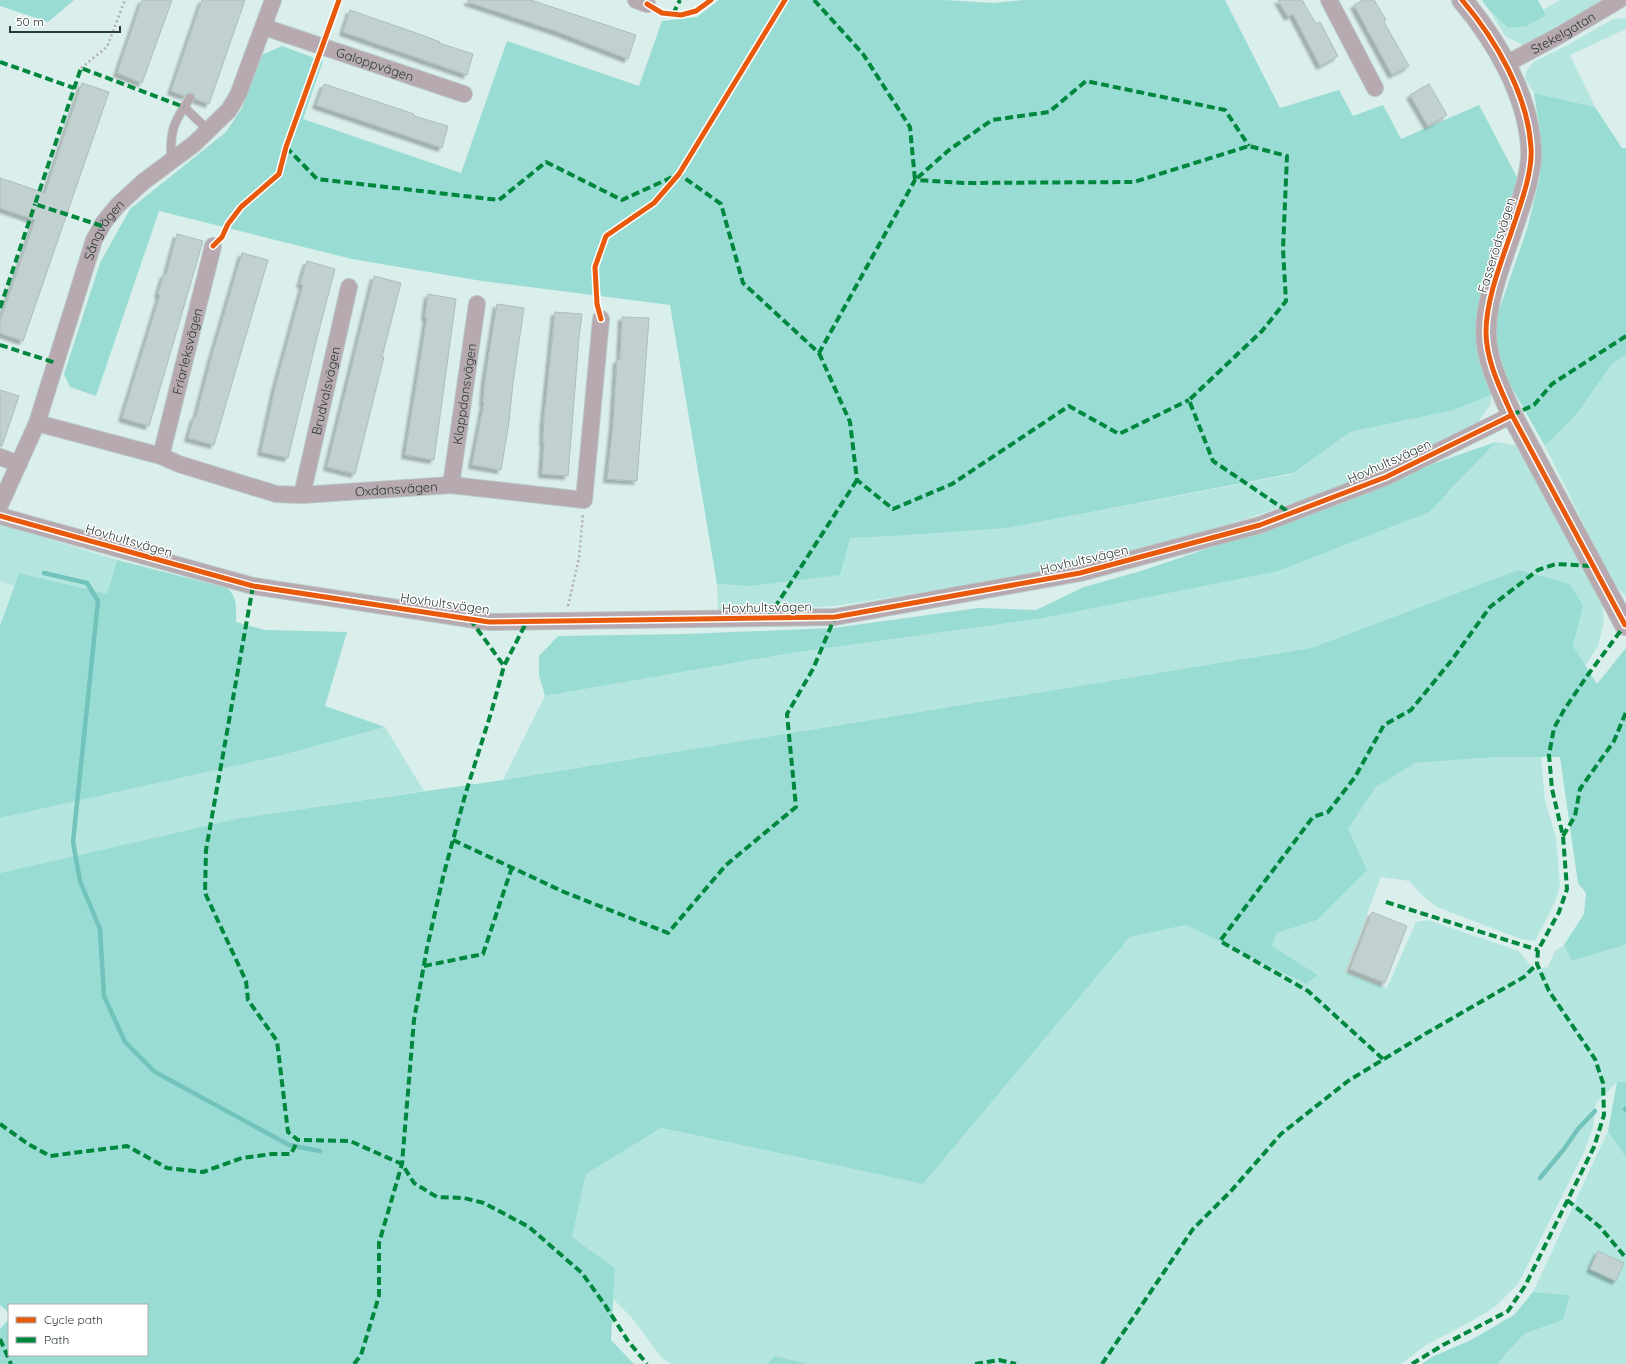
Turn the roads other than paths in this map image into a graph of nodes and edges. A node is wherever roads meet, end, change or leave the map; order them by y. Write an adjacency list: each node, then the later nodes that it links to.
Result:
1 (273, 0): 5 (street, Sångvägen)
2 (1329, 0): 7 (street)
3 (1462, 0): 6 (street, Fasserödsvägen)
4 (1619, 0): 6 (street, Stekelgatan)
5 (264, 27): 8 (street, Galoppvägen); 11 (street, Sångvägen)
6 (1506, 64): 17 (street, Fasserödsvägen)
7 (1375, 88)
8 (464, 94)
9 (190, 98): 10 (lane)
10 (184, 107): 11 (lane); 12 (lane)
11 (209, 131): 12 (street, Sångvägen)
12 (171, 161): 18 (street, Sångvägen)
13 (213, 246): 19 (street, Friarleksvägen)
14 (349, 287): 23 (street, Brudvalsvägen)
15 (477, 304): 22 (street, Klappdansvägen)
16 (601, 319): 22 (street, Oxdansvägen)
17 (1512, 415): 25 (street, Hovhultsvägen); 26 (street, Fasserödsvägen)
18 (37, 423): 19 (street, Oxdansvägen); 21 (street, Sångvägen)
19 (160, 456): 23 (street, Oxdansvägen)
20 (0, 457): 21 (street)
21 (19, 464): 24 (street, Sångvägen)
22 (451, 485): 23 (street, Oxdansvägen)
23 (302, 495)
24 (0, 505)
25 (0, 516)
26 (1625, 625)

